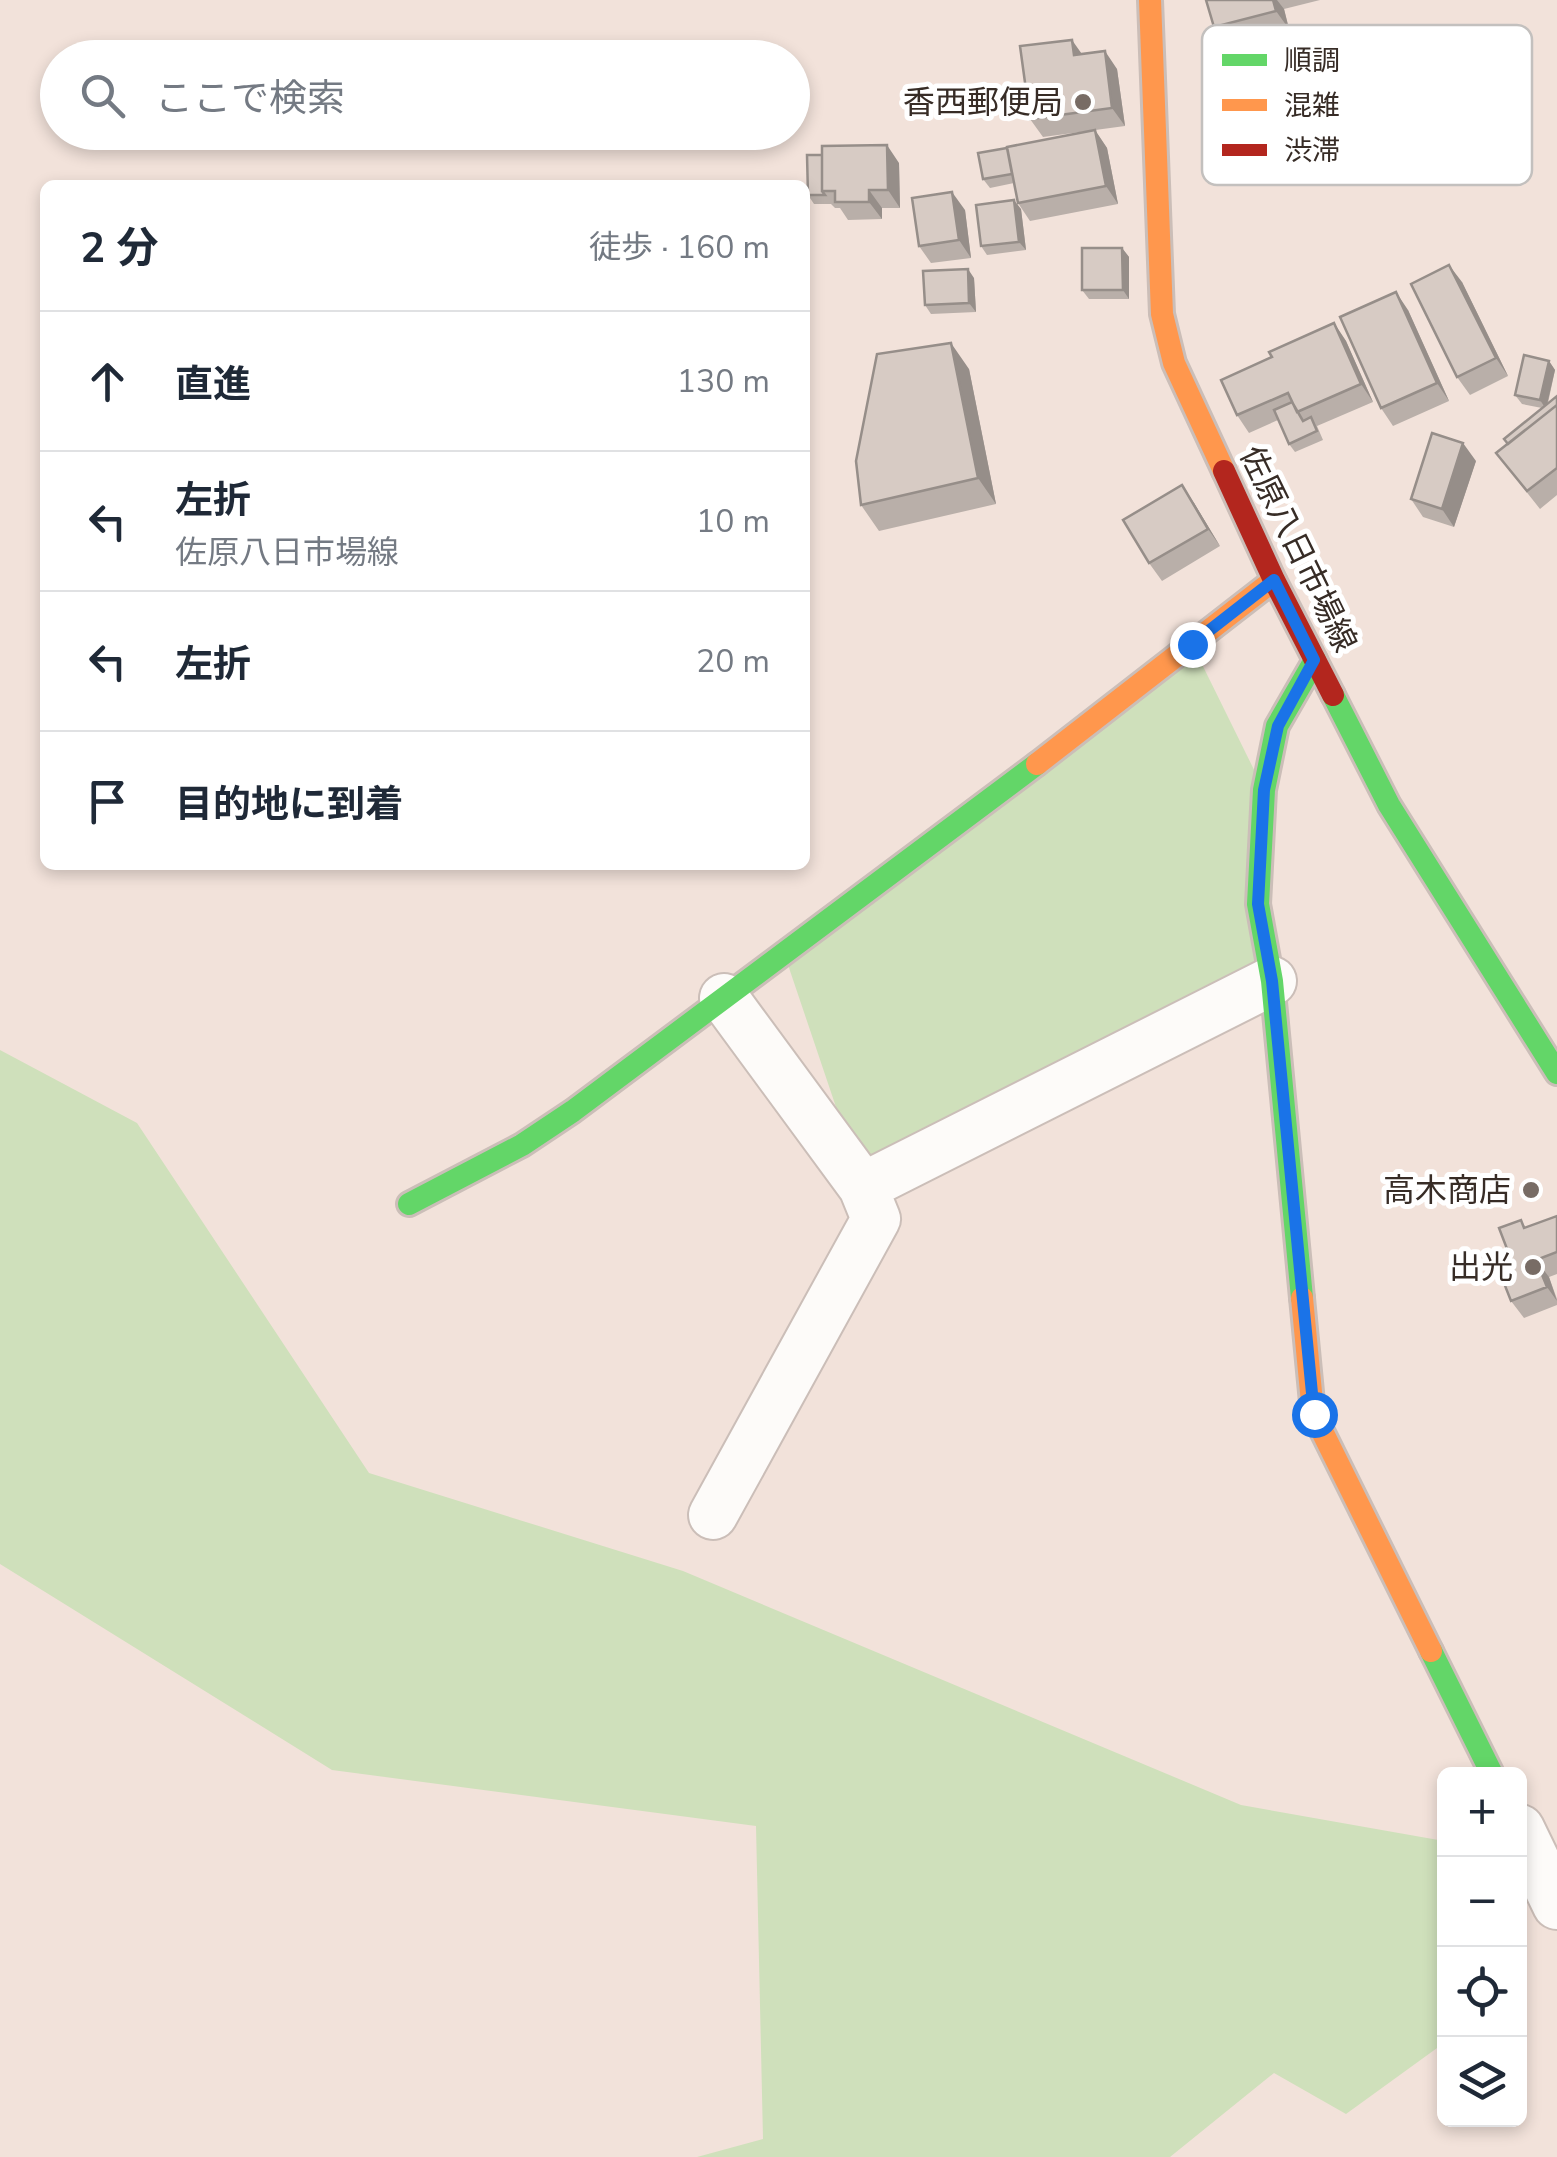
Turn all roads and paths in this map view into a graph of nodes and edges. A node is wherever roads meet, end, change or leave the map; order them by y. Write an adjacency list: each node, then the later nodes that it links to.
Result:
1 (1150, 0): 2 (street, 佐原八日市場線)
2 (1274, 580): 3 (street, 佐原八日市場線); 5 (street)
3 (1314, 660): 4 (street); 6 (street, 佐原八日市場線)
4 (1272, 981): 7 (street); 10 (street)
5 (724, 998): 7 (street); 8 (street)
6 (1557, 1073)
7 (863, 1187): 9 (street)
8 (409, 1204)
9 (713, 1516)
10 (1489, 1767)
11 (1527, 1843): 12 (street)
12 (1557, 1905)

